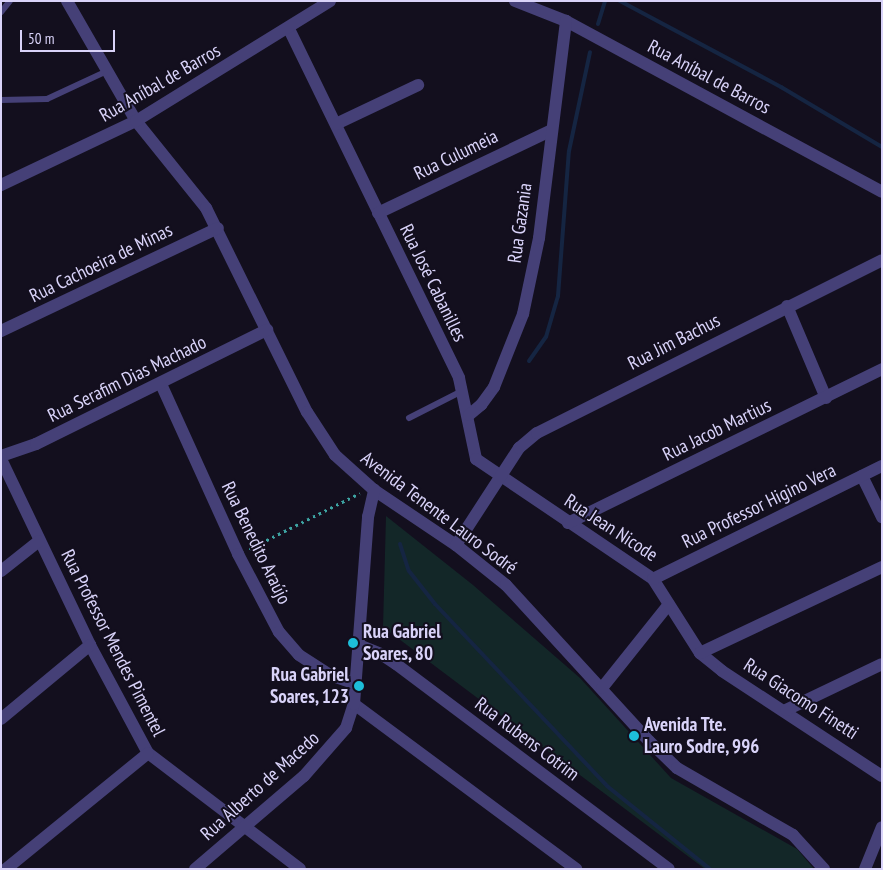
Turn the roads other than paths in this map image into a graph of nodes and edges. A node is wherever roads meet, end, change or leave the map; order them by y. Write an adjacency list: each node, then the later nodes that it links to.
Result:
1 (10, 1): 5 (lane)
2 (68, 1): 8 (street, Avenida Tenente Lauro Sodré)
3 (330, 1): 7 (street, Rua Aníbal de Barros)
4 (516, 1): 6 (street, Rua Aníbal de Barros)
5 (1, 12)
6 (566, 21): 13 (street, Rua Gazania); 15 (street, Rua Aníbal de Barros)
7 (289, 29): 11 (street, Rua Aníbal de Barros); 12 (street, Rua José Cabanilles)
8 (107, 71): 10 (lane); 11 (street, Avenida Tenente Lauro Sodré)
9 (418, 85): 12 (street)
10 (1, 100)
11 (136, 121): 14 (street, Rua Aníbal de Barros); 17 (street, Avenida Tenente Lauro Sodré)
12 (336, 124): 16 (street, Rua José Cabanilles)
13 (550, 131): 16 (street, Rua Culumeia); 26 (street, Rua Gazania)
14 (1, 185)
15 (882, 192)
16 (378, 213): 24 (street, Rua José Cabanilles)
17 (218, 228): 20 (street, Avenida Tenente Lauro Sodré); 21 (street, Rua Cachoeira de Minas)
18 (882, 260): 19 (street, Rua Jim Bachus)
19 (787, 306): 25 (street); 31 (street, Rua Jim Bachus)
20 (267, 330): 23 (street, Rua Serafim Dias Machado); 32 (street, Avenida Tenente Lauro Sodré)
21 (1, 332)
22 (882, 369): 25 (street, Rua Jacob Martius)
23 (161, 384): 28 (street, Rua Serafim Dias Machado); 45 (street, Rua Benedito Araújo)
24 (462, 391): 26 (street, Rua José Cabanilles); 27 (lane)
25 (826, 398): 34 (street, Rua Jacob Martius)
26 (469, 415): 31 (street, Rua José Cabanilles)
27 (409, 418)
28 (1, 457): 35 (street, Rua Professor Mendes Pimentel)
29 (882, 466): 30 (street, Rua Professor Higino Vera)
30 (862, 476): 33 (street); 39 (street, Rua Professor Higino Vera)
31 (499, 477): 34 (street, Rua Jean Nicode); 36 (street)
32 (372, 488): 36 (street, Avenida Tenente Lauro Sodré); 42 (street, Rua Alberto de Macedo)
33 (882, 517)
34 (568, 523): 39 (street, Rua Jean Nicode)
35 (39, 541): 38 (street); 41 (street, Rua Professor Mendes Pimentel)
36 (456, 545): 46 (street, Avenida Tenente Lauro Sodré)
37 (882, 567): 43 (street)
38 (1, 571)
39 (653, 579): 40 (street, Rua Jean Nicode)
40 (669, 604): 43 (street, Rua Jean Nicode); 46 (street)
41 (90, 645): 49 (street); 50 (street, Rua Professor Mendes Pimentel)
42 (359, 645): 45 (street, Rua Alberto de Macedo); 58 (street, Rua Rubens Cotrim)
43 (700, 653): 48 (street, Rua Giacomo Finetti)
44 (882, 664): 48 (street)
45 (356, 684): 47 (street, Rua Alberto de Macedo)
46 (602, 688): 59 (street, Avenida Tenente Lauro Sodré)
47 (354, 704): 53 (street, Rua Alberto de Macedo); 57 (street)
48 (786, 710): 51 (street, Rua Giacomo Finetti)
49 (1, 719)
50 (148, 753): 53 (street, Rua Professor Mendes Pimentel); 54 (street)
51 (880, 771)
52 (882, 827): 60 (street)
53 (245, 828): 55 (street, Rua Alberto de Macedo); 56 (street, Rua Professor Mendes Pimentel)
54 (6, 869)
55 (195, 869)
56 (300, 869)
57 (576, 869)
58 (669, 869)
59 (824, 869)
60 (865, 869)

